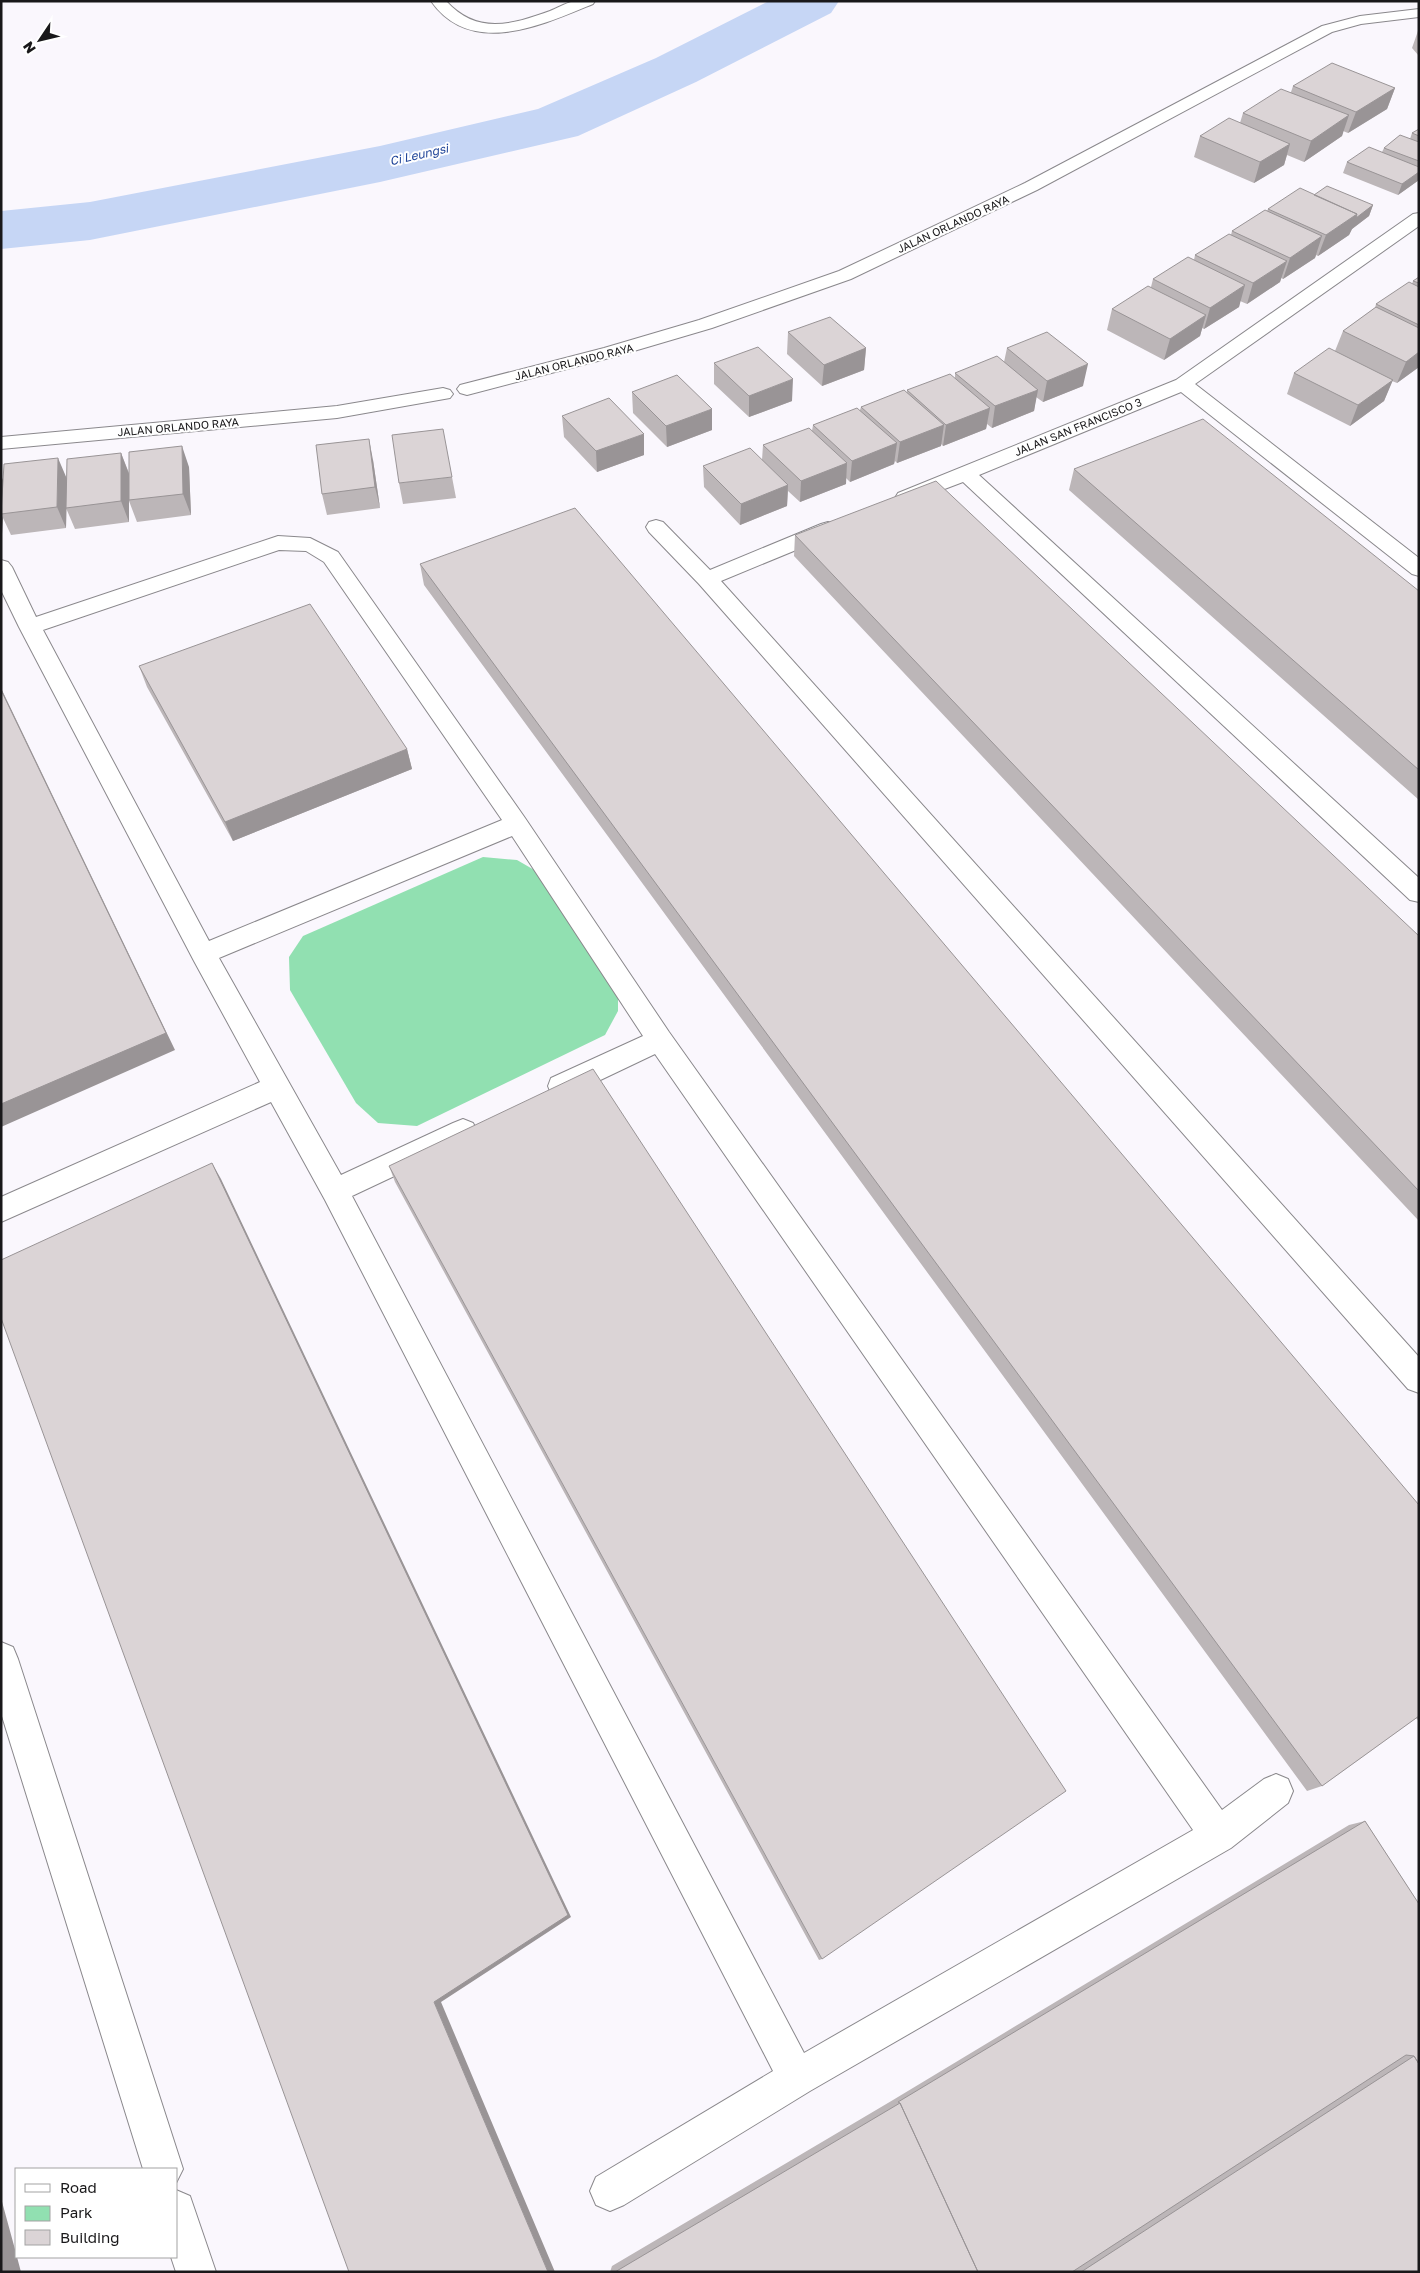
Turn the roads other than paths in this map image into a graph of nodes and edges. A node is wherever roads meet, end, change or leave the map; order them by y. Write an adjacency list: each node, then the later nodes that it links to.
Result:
1 (438, 1): 2 (street)
2 (588, 1)
3 (1419, 14): 6 (street, JALAN ORLANDO RAYA)
4 (1419, 218): 5 (street, JALAN SAN FRANCISCO 3)
5 (1182, 384): 9 (street, JALAN SAN FRANCISCO 3); 14 (street)
6 (467, 389)
7 (443, 394): 8 (street, JALAN ORLANDO RAYA)
8 (1, 444)
9 (965, 473): 10 (street, JALAN SAN FRANCISCO 3); 18 (street)
10 (891, 503)
11 (845, 522): 15 (street)
12 (656, 528): 15 (street)
13 (1, 568): 16 (street)
14 (1419, 569)
15 (707, 579): 26 (street)
16 (30, 627): 17 (street); 19 (street)
17 (516, 824): 19 (street); 20 (street)
18 (1419, 893)
19 (203, 954): 21 (street)
20 (660, 1040): 22 (street); 29 (street)
21 (276, 1087): 24 (street); 25 (street)
22 (542, 1094)
23 (488, 1120): 24 (street)
24 (335, 1191): 30 (street)
25 (1, 1210)
26 (1419, 1379)
27 (1, 1659): 31 (street)
28 (1276, 1791): 29 (street)
29 (1218, 1835): 30 (street)
30 (797, 2078): 32 (street)
31 (163, 2168)
32 (610, 2191)
33 (178, 2216): 34 (street)
34 (196, 2272)

